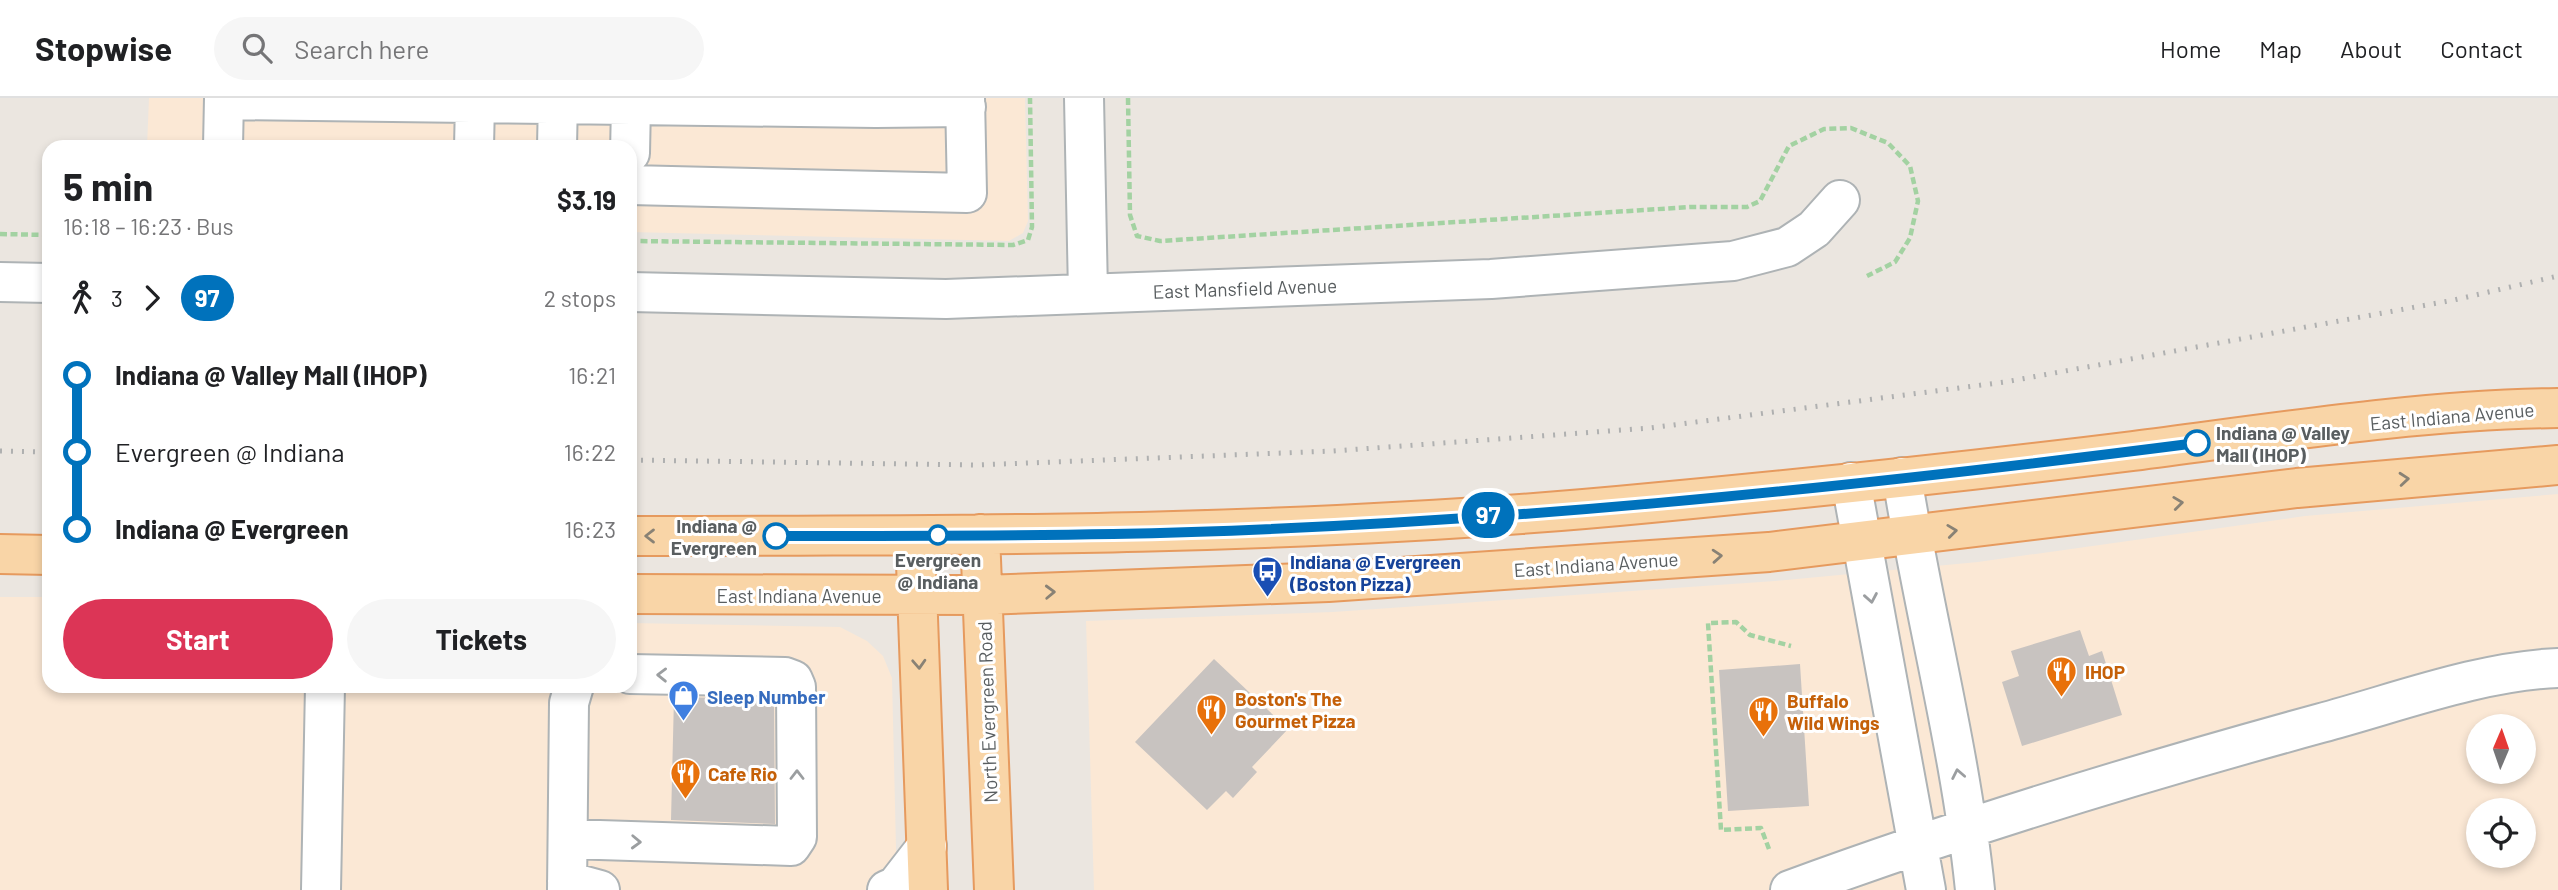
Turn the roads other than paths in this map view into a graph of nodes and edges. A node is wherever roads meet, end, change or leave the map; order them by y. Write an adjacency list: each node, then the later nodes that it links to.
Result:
1 (1084, 98): 17 (street)
2 (224, 99): 4 (street); 8 (street)
3 (558, 101): 4 (street); 7 (street); 10 (street)
4 (475, 103): 9 (street)
5 (876, 103): 6 (street); 7 (street)
6 (966, 103): 12 (street)
7 (631, 105): 11 (street)
8 (223, 140)
9 (474, 140)
10 (556, 140)
11 (630, 140)
12 (637, 185)
13 (1840, 200): 17 (street, East Mansfield Avenue)
14 (0, 282): 15 (street)
15 (42, 283)
16 (637, 292): 17 (street, East Mansfield Avenue)
17 (1088, 293)
18 (2558, 408): 20 (main road, East Indiana Avenue)
19 (2558, 466): 25 (main road, East Indiana Avenue, one-way to 19)
20 (1902, 477): 21 (main road, East Indiana Avenue); 25 (street)
21 (1851, 482): 22 (main road, East Indiana Avenue); 26 (street)
22 (980, 534): 24 (main road, East Indiana Avenue); 30 (main road, North Evergreen Road)
23 (637, 536): 24 (main road, East Indiana Avenue, one-way to 23)
24 (915, 536): 31 (main road)
25 (1912, 537): 26 (main road, East Indiana Avenue); 36 (street, one-way to 25)
26 (1860, 543): 30 (main road, East Indiana Avenue, one-way to 26); 38 (street, one-way to 38)
27 (0, 554): 28 (main road)
28 (42, 555)
29 (637, 594): 31 (main road, East Indiana Avenue)
30 (982, 595): 31 (main road, East Indiana Avenue); 44 (main road, North Evergreen Road)
31 (916, 596): 39 (main road, one-way to 39)
32 (2558, 668): 36 (street)
33 (637, 674): 37 (street, one-way to 33)
34 (325, 693): 41 (street)
35 (571, 695): 37 (street)
36 (1969, 827): 38 (street); 47 (street)
37 (568, 839): 40 (street)
38 (1916, 843): 45 (street); 46 (street)
39 (927, 846): 42 (street); 43 (main road)
40 (578, 887)
41 (321, 890)
42 (887, 890)
43 (928, 890)
44 (994, 890)
45 (1790, 890)
46 (1926, 890)
47 (1975, 890)

